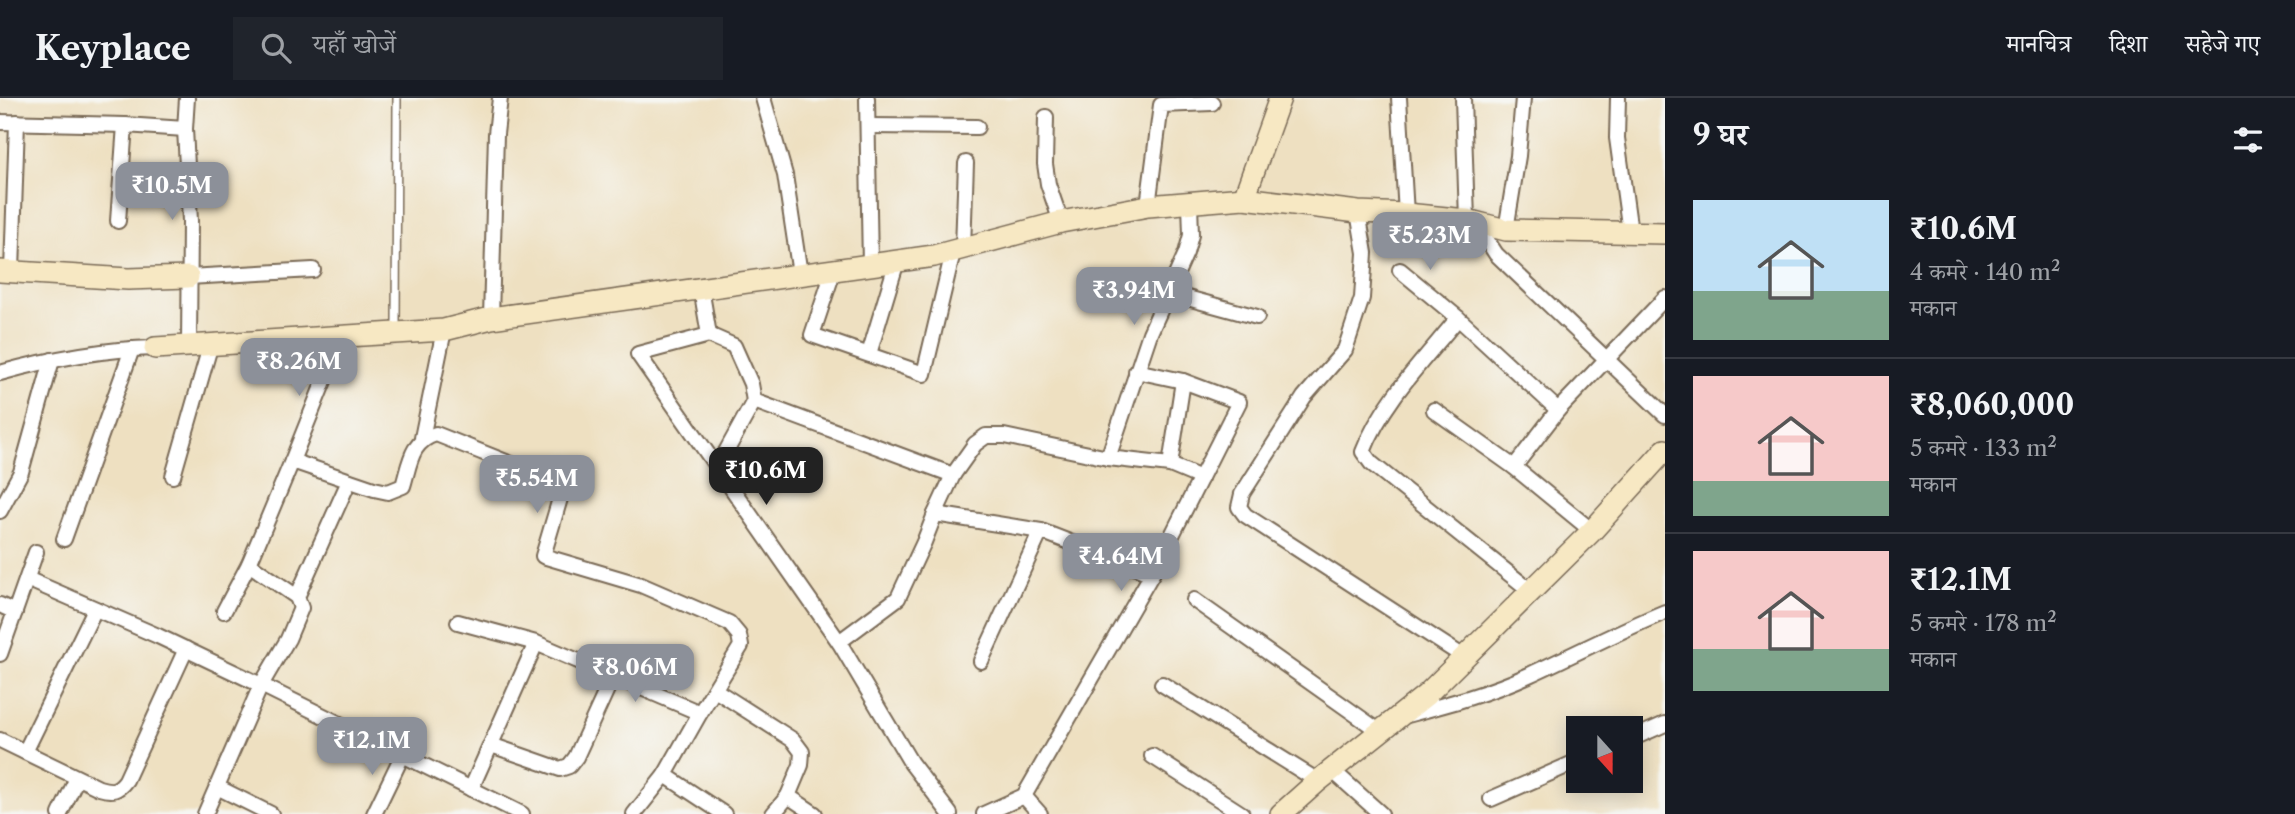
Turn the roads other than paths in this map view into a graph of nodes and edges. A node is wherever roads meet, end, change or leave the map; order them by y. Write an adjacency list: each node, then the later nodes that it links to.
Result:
1 (187, 98): 18 (street)
2 (397, 98): 47 (lane)
3 (500, 98): 44 (street)
4 (763, 98): 38 (street)
5 (867, 98): 16 (street)
6 (1280, 98): 20 (street)
7 (1399, 98): 24 (street)
8 (1463, 98): 26 (street)
9 (1523, 98): 28 (street)
10 (1618, 98): 29 (street)
11 (1212, 103): 22 (street)
12 (1046, 117): 27 (street)
13 (0, 122): 14 (street)
14 (17, 122): 15 (street); 37 (street)
15 (125, 125): 18 (street); 25 (street)
16 (868, 126): 17 (street); 33 (street)
17 (977, 127)
18 (185, 129): 39 (street)
19 (966, 163): 31 (street)
20 (1244, 198): 21 (street); 23 (street)
21 (1190, 203): 22 (street); 41 (street)
22 (1148, 206): 27 (street)
23 (1358, 212): 24 (street); 97 (street)
24 (1406, 214): 26 (street)
25 (118, 221)
26 (1471, 221): 28 (street); 55 (street)
27 (1061, 222): 31 (street)
28 (1506, 230): 29 (street)
29 (1630, 232): 30 (street)
30 (1665, 233)
31 (958, 250): 32 (street); 54 (street)
32 (897, 261): 33 (street); 54 (street)
33 (870, 265): 35 (street)
34 (313, 270): 39 (street)
35 (834, 270): 38 (street); 54 (street)
36 (1400, 270): 45 (street)
37 (6, 271): 39 (street)
38 (800, 274): 40 (street)
39 (188, 277): 51 (street)
40 (701, 288): 44 (street); 48 (street)
41 (1169, 293): 43 (street); 57 (street)
42 (1665, 298): 55 (street)
43 (1257, 317)
44 (491, 318): 46 (street)
45 (1458, 318): 62 (street); 84 (street)
46 (444, 330): 47 (street); 64 (street)
47 (396, 333): 49 (street)
48 (709, 335): 60 (street); 70 (street)
49 (328, 337): 50 (street); 67 (street)
50 (210, 346): 51 (street); 72 (street)
51 (189, 347): 52 (street)
52 (155, 348): 53 (street)
53 (132, 349): 56 (street); 79 (street)
54 (869, 354)
55 (1609, 359): 62 (street); 63 (street)
56 (52, 360): 58 (street); 75 (street)
57 (1136, 371): 59 (street); 66 (street)
58 (0, 373)
59 (1184, 380): 68 (street); 73 (street)
60 (754, 401): 70 (street); 71 (street)
61 (1434, 410): 69 (street)
62 (1558, 410): 69 (street)
63 (1665, 415)
64 (422, 438): 74 (street); 102 (street)
65 (1665, 450): 78 (street)
66 (1108, 458): 68 (street); 71 (street)
67 (292, 461): 74 (street); 81 (street)
68 (1170, 466): 73 (street)
69 (1514, 467): 78 (street)
70 (717, 468): 93 (street)
71 (953, 475): 76 (street)
72 (173, 476)
73 (1201, 478): 82 (street)
74 (349, 481): 85 (street)
75 (0, 511)
76 (934, 514): 77 (street); 93 (street)
77 (1041, 531): 82 (street); 98 (street)
78 (1592, 531): 84 (street)
79 (64, 539)
80 (36, 552): 83 (street)
81 (249, 564): 85 (street); 89 (street)
82 (1152, 574): 120 (street)
83 (27, 579): 88 (street); 90 (street)
84 (1532, 593): 97 (street)
85 (297, 597): 101 (street)
86 (1194, 600): 106 (street)
87 (0, 605): 90 (street)
88 (95, 608): 95 (street); 110 (street)
89 (224, 611)
90 (15, 612): 96 (street)
91 (1665, 612): 104 (street)
92 (458, 622): 94 (street)
93 (839, 642): 131 (street)
94 (536, 643): 99 (street); 109 (street)
95 (186, 649): 101 (street); 116 (street)
96 (0, 654)
97 (1464, 657): 104 (street)
98 (981, 661)
99 (613, 676): 103 (street); 109 (street)
100 (1162, 684): 115 (street)
101 (261, 685): 111 (street); 117 (street)
102 (715, 690): 103 (street); 119 (street)
103 (700, 713): 114 (street)
104 (1396, 718): 106 (street)
105 (1665, 724): 107 (street)
106 (1379, 731): 115 (street)
107 (1643, 734)
108 (0, 740): 110 (street)
109 (491, 745): 118 (street)
110 (25, 752): 116 (street)
111 (402, 756): 118 (street); 125 (street)
112 (1152, 756): 134 (street)
113 (1566, 766): 121 (street)
114 (665, 775): 127 (street); 128 (street)
115 (1325, 776): 135 (street); 136 (street)
116 (77, 778): 122 (street)
117 (219, 788): 123 (street); 124 (street)
118 (471, 789): 126 (street)
119 (788, 796): 129 (street); 130 (street)
120 (1024, 796): 132 (street); 133 (street)
121 (1491, 799)
122 (60, 814)
123 (205, 814)
124 (271, 814)
125 (374, 814)
126 (522, 814)
127 (634, 814)
128 (724, 814)
129 (773, 814)
130 (816, 814)
131 (950, 814)
132 (984, 814)
133 (1040, 814)
134 (1241, 814)
135 (1281, 814)
136 (1381, 814)

